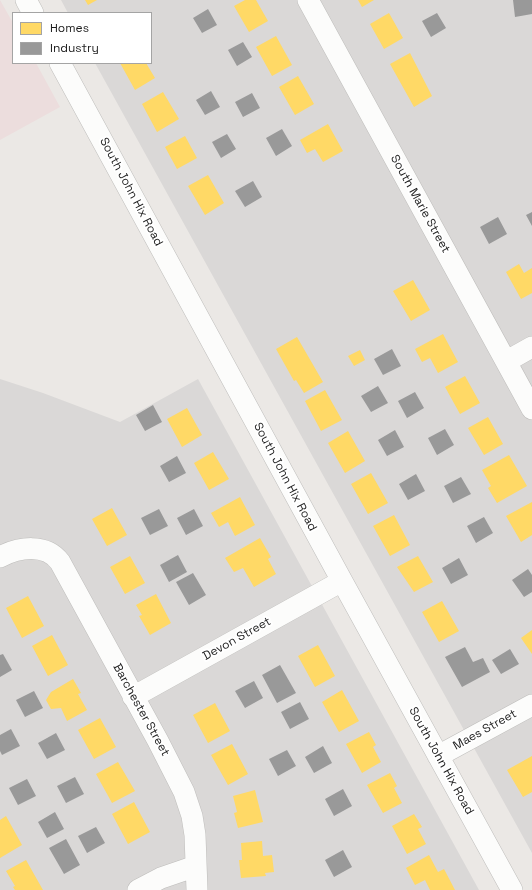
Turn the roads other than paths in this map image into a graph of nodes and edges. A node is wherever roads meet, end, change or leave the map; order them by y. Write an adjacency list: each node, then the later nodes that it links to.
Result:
1 (26, 0): 3 (street)
2 (308, 0): 6 (street, South Marie Street)
3 (32, 12)
4 (61, 64): 9 (street, South John Hix Road)
5 (532, 347): 6 (street)
6 (507, 361): 7 (street, South Marie Street)
7 (532, 409)
8 (0, 558): 10 (street, Barchester Street)
9 (342, 581): 10 (street, Devon Street); 12 (street, South John Hix Road)
10 (133, 697): 13 (street, Barchester Street)
11 (532, 705): 12 (street, Maes Street)
12 (438, 756): 16 (street, South John Hix Road)
13 (196, 866): 14 (street); 15 (street, Barchester Street)
14 (138, 890)
15 (197, 890)
16 (512, 890)

